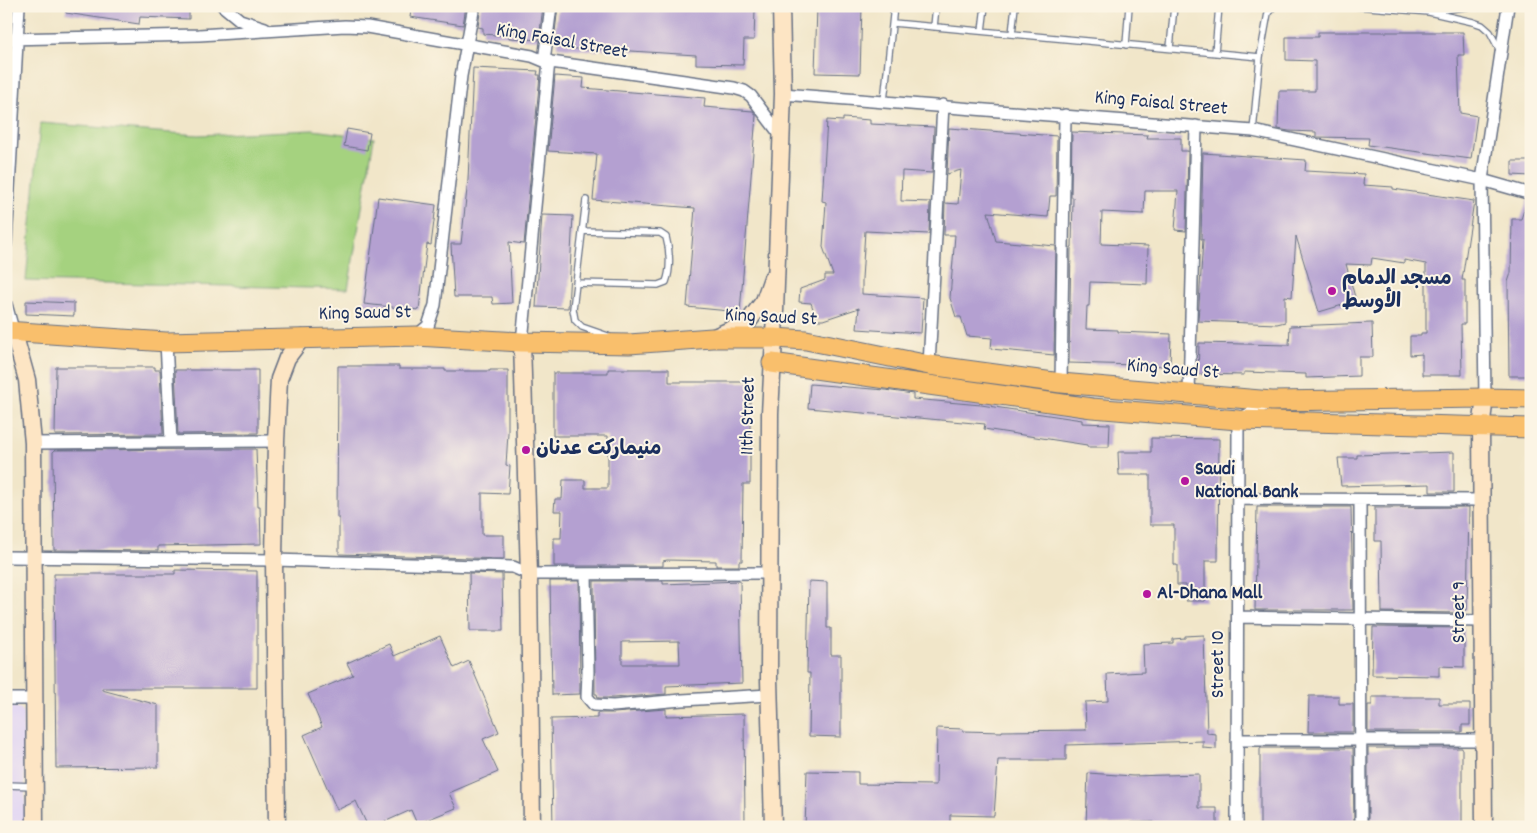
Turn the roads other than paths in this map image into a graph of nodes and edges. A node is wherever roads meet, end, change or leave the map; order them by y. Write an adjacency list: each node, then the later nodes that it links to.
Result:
1 (19, 6): 23 (street)
2 (223, 6): 20 (street)
3 (474, 6): 25 (street)
4 (550, 6): 30 (street)
5 (781, 6): 31 (street, 11th Street)
6 (894, 6): 18 (lane)
7 (936, 6): 19 (lane)
8 (985, 6): 21 (lane)
9 (1015, 6): 22 (lane)
10 (1130, 6): 24 (lane)
11 (1174, 6): 26 (lane)
12 (1220, 6): 27 (lane)
13 (1274, 6): 29 (lane)
14 (1356, 6): 17 (lane)
15 (1472, 6): 17 (lane)
16 (1508, 6): 28 (street)
17 (1429, 12): 28 (lane)
18 (893, 23): 19 (lane); 32 (lane)
19 (934, 27): 21 (lane)
20 (286, 30): 23 (street); 25 (street, King Faisal Street)
21 (982, 31): 22 (lane)
22 (1012, 34): 24 (lane)
23 (11, 39): 42 (street)
24 (1126, 44): 26 (lane)
25 (466, 45): 30 (street, King Faisal Street); 47 (street)
26 (1170, 48): 27 (lane)
27 (1215, 53): 29 (lane)
28 (1501, 54): 38 (street)
29 (1260, 57): 36 (lane)
30 (546, 61): 37 (street, King Faisal Street); 52 (street)
31 (782, 94): 32 (street, King Faisal Street); 37 (street, 11th Street)
32 (884, 100): 33 (street, King Faisal Street)
33 (943, 105): 34 (street, King Faisal Street); 55 (street)
34 (1065, 115): 35 (street, King Faisal Street); 56 (street)
35 (1196, 126): 36 (street, King Faisal Street); 57 (street)
36 (1253, 131): 38 (street, King Faisal Street)
37 (781, 136): 43 (street, 11th Street)
38 (1482, 180): 39 (street, King Faisal Street); 58 (street)
39 (1531, 194)
40 (586, 200): 41 (lane)
41 (582, 231): 44 (lane); 44 (lane)
42 (6, 244)
43 (777, 267): 49 (street); 50 (street, 11th Street)
44 (576, 283): 53 (lane)
45 (6, 304): 46 (street)
46 (10, 332): 51 (main road, King Saud St); 66 (street)
47 (416, 336): 48 (main road, King Saud St); 52 (main road, King Saud St)
48 (302, 338): 51 (main road, King Saud St); 65 (street)
49 (712, 338): 50 (main road, King Saud St); 53 (main road, King Saud St)
50 (774, 338): 54 (street, 11th Street); 55 (main road, King Saud St)
51 (166, 342): 64 (street)
52 (522, 342): 53 (main road, King Saud St); 74 (street)
53 (629, 344)
54 (772, 363): 61 (main road); 73 (street, 11th Street)
55 (929, 365): 56 (main road, King Saud St)
56 (1061, 384): 57 (main road, King Saud St)
57 (1189, 394): 60 (main road, King Saud St)
58 (1485, 398): 59 (main road, King Saud St); 60 (main road, King Saud St); 62 (street, Street 9)
59 (1531, 399)
60 (1272, 401): 61 (street)
61 (1238, 420): 62 (main road); 67 (street, Street 10)
62 (1481, 428): 63 (main road); 69 (street, Street 9)
63 (1531, 428)
64 (171, 442): 65 (street); 66 (street)
65 (276, 442): 72 (street)
66 (33, 443): 71 (street)
67 (1238, 499): 68 (street); 76 (street, Street 10)
68 (1360, 500): 69 (street); 77 (street)
69 (1482, 500): 78 (street, Street 9)
70 (6, 557): 71 (street)
71 (35, 558): 72 (street); 81 (street)
72 (274, 560): 74 (street); 88 (street)
73 (769, 573): 75 (street); 79 (street, 11th Street)
74 (529, 574): 75 (street); 89 (street)
75 (586, 574): 79 (street)
76 (1238, 617): 77 (street); 82 (street, Street 10)
77 (1360, 620): 78 (street); 83 (street)
78 (1481, 621): 84 (street, Street 9)
79 (769, 695): 90 (street, 11th Street)
80 (6, 699): 81 (street)
81 (35, 699): 86 (street)
82 (1237, 740): 83 (street); 91 (street, Street 10)
83 (1361, 740): 84 (street); 92 (street)
84 (1483, 740): 93 (street, Street 9)
85 (6, 785): 86 (lane)
86 (35, 786): 87 (street)
87 (35, 827)
88 (277, 827)
89 (532, 827)
90 (772, 827)
91 (1237, 827)
92 (1361, 827)
93 (1484, 827)

